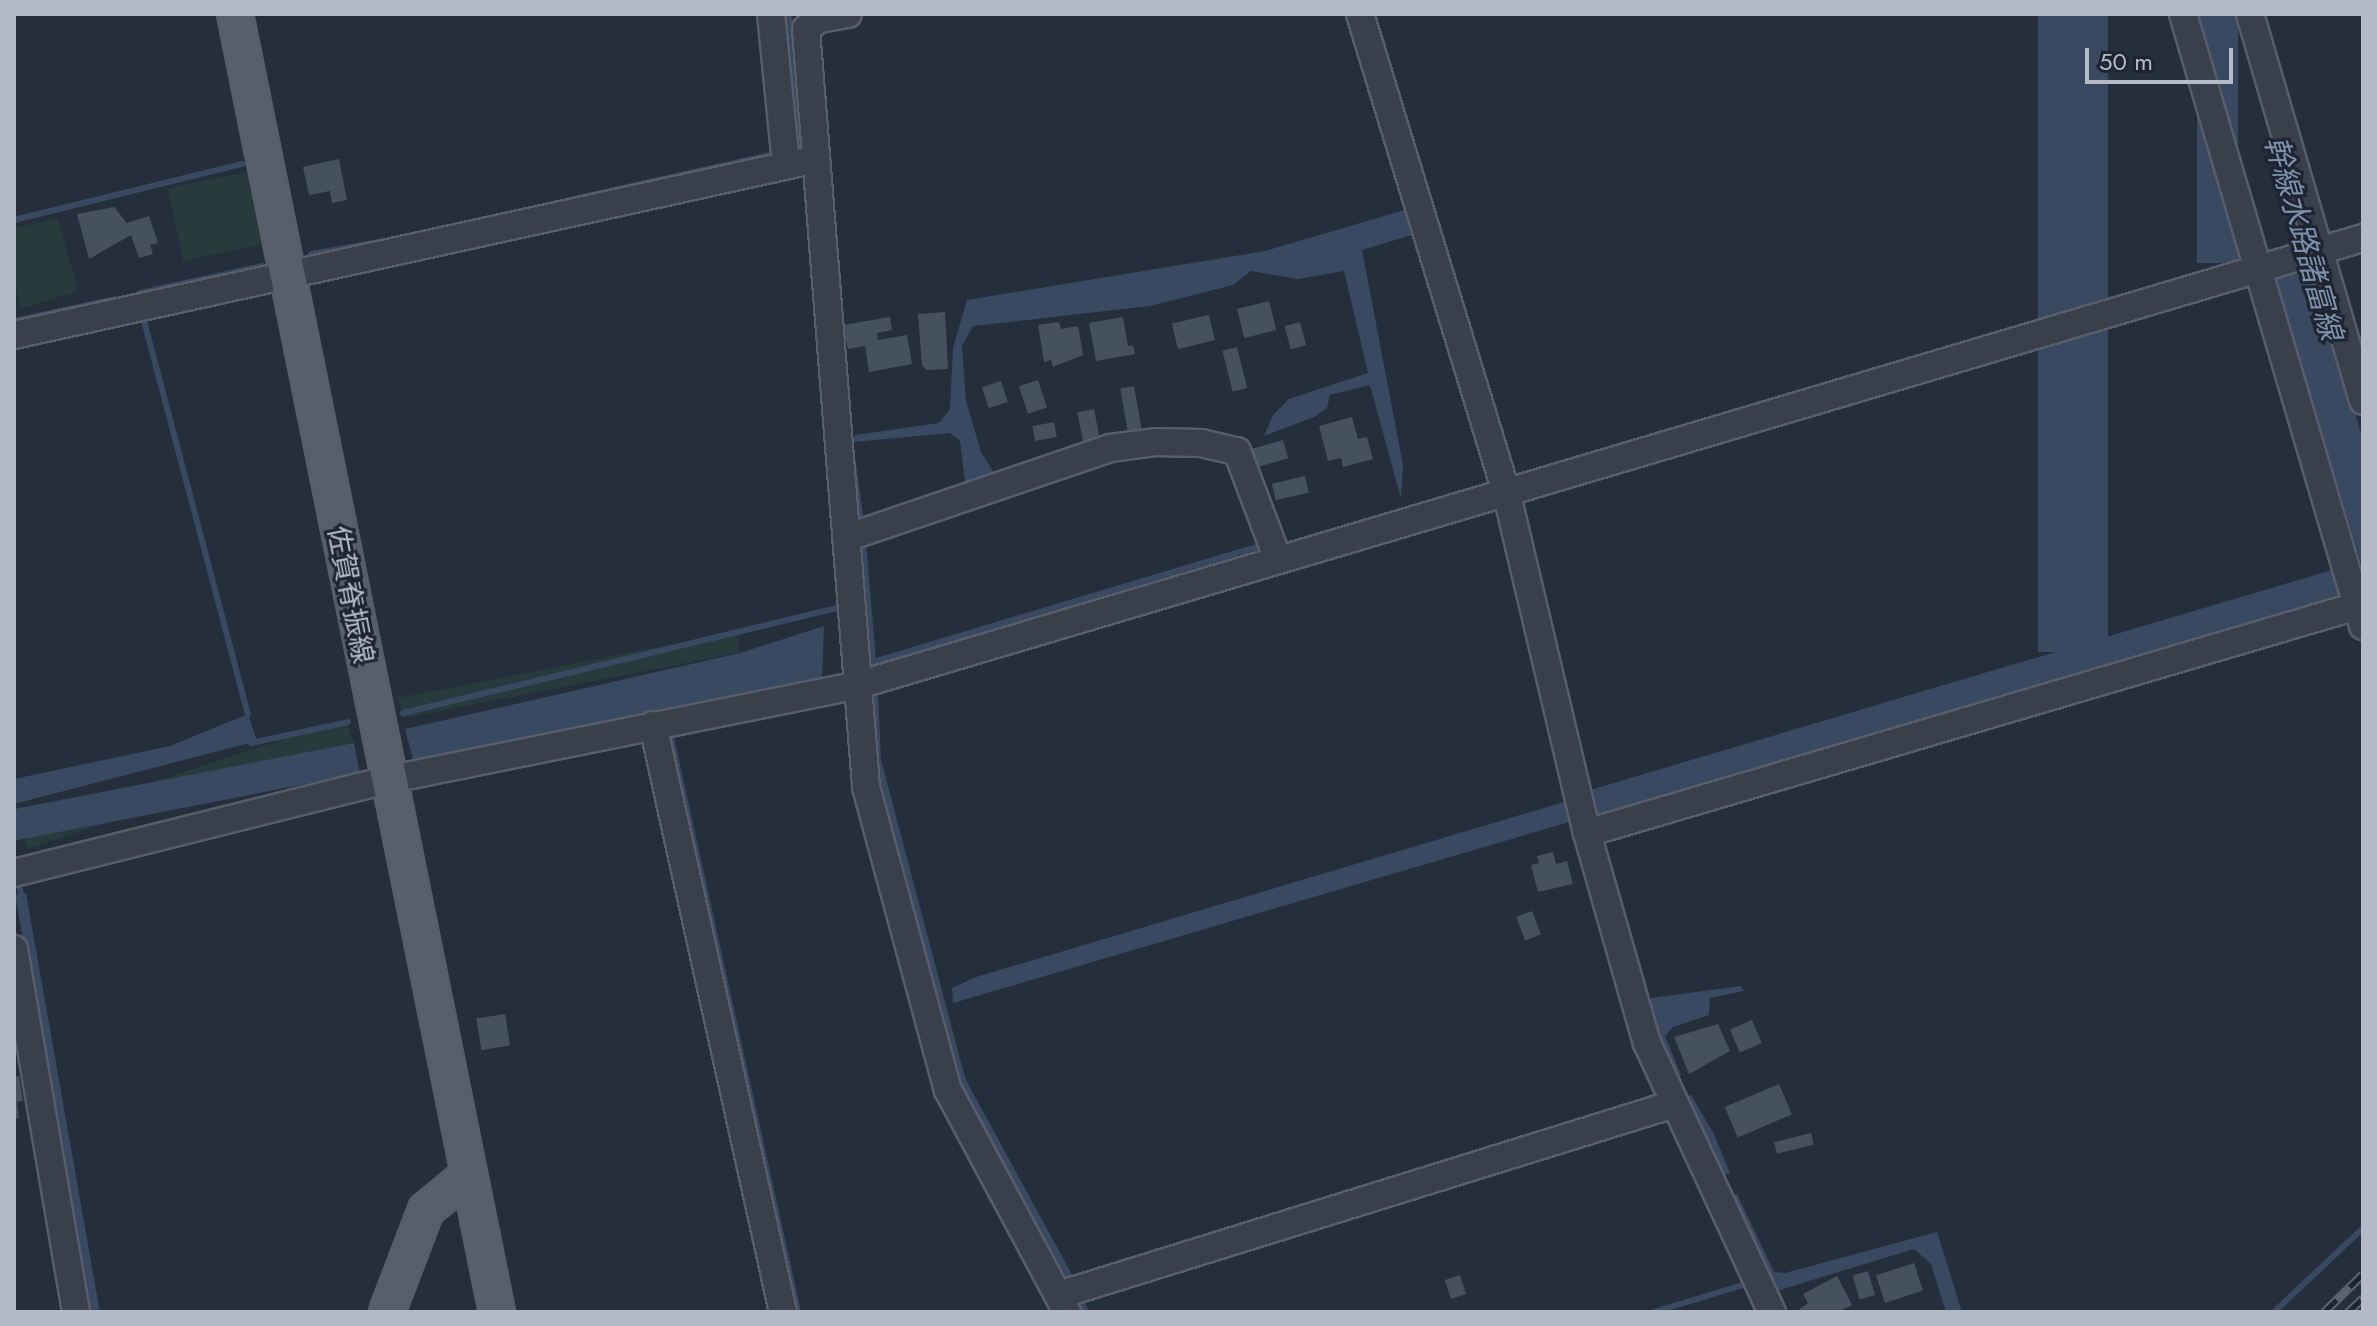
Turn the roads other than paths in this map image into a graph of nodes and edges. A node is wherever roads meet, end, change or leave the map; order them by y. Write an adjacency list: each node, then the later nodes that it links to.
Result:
1 (235, 14): 12 (main road, 佐賀脊振線)
2 (771, 14): 7 (street)
3 (848, 14): 8 (street)
4 (1360, 14): 15 (street)
5 (2183, 14): 11 (street)
6 (2250, 14): 10 (street)
7 (785, 153): 8 (street); 12 (street)
8 (812, 160): 16 (street)
9 (2363, 238): 10 (street)
10 (2311, 253): 11 (street); 14 (street)
11 (2267, 266): 15 (street); 18 (street)
12 (286, 273): 13 (street); 21 (main road, 佐賀脊振線)
13 (14, 335)
14 (2363, 401)
15 (1506, 491): 17 (street); 22 (street)
16 (846, 538): 17 (street); 19 (street)
17 (1277, 557): 19 (street)
18 (2360, 616): 22 (street)
19 (855, 686): 20 (street); 27 (street)
20 (666, 722): 21 (street); 31 (street)
21 (387, 780): 23 (street); 26 (main road, 佐賀脊振線)
22 (1587, 833): 25 (street)
23 (20, 872)
24 (14, 949): 28 (street)
25 (1674, 1104): 27 (street); 32 (street)
26 (466, 1177): 29 (main road); 30 (main road, 佐賀脊振線)
27 (1070, 1298)
28 (76, 1312)
29 (387, 1312)
30 (497, 1312)
31 (783, 1312)
32 (1772, 1312)

